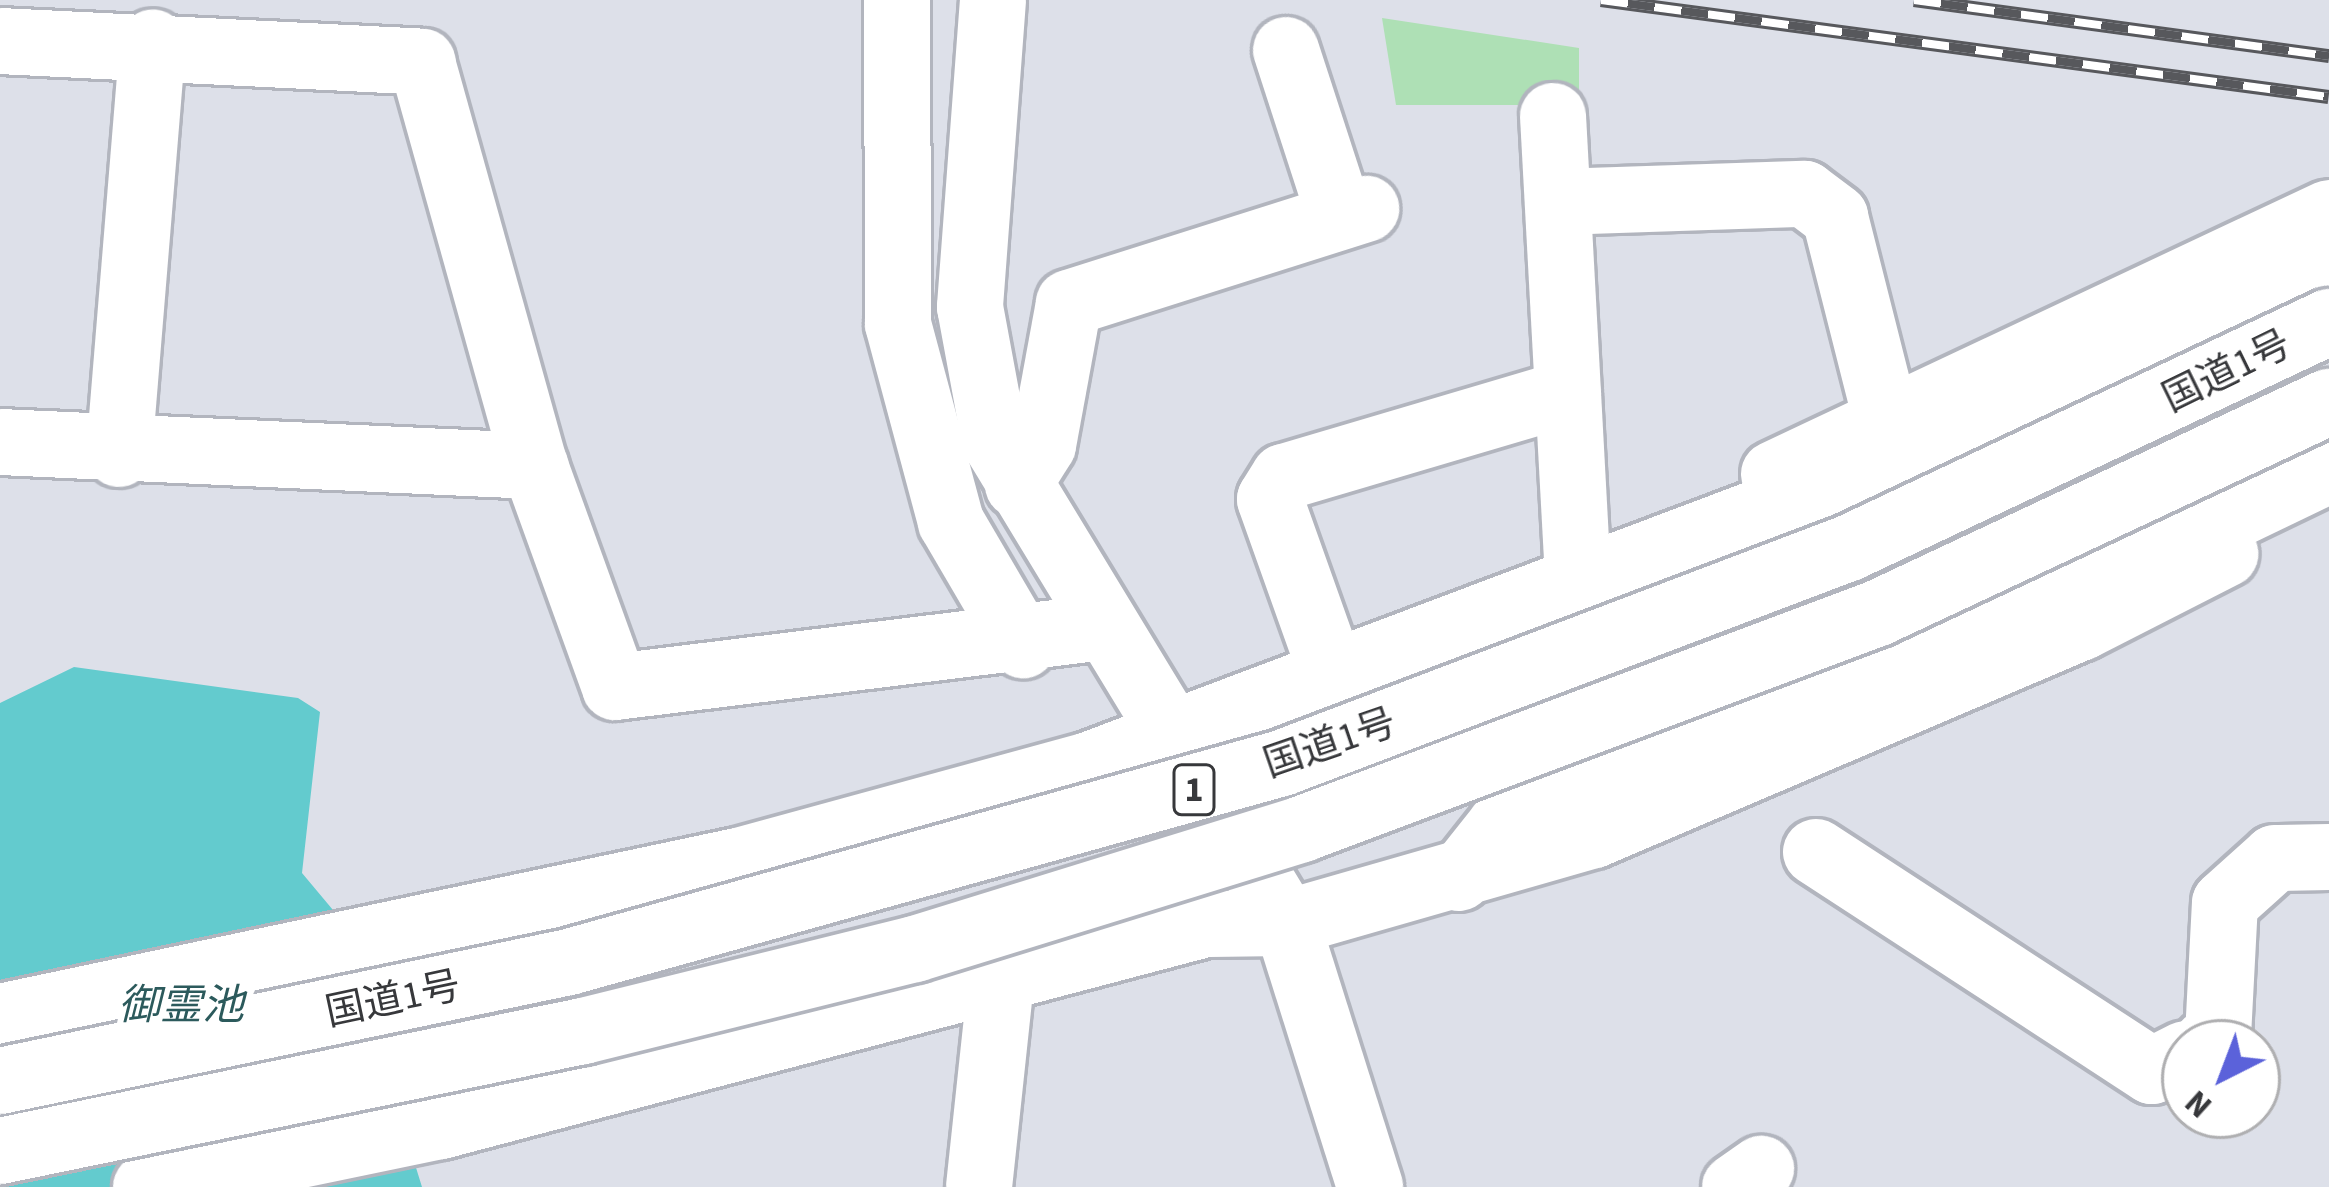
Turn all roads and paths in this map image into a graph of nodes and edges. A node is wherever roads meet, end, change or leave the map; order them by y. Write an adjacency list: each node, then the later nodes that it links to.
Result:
1 (897, 0): 22 (main road)
2 (992, 2): 18 (main road)
3 (0, 41): 4 (main road)
4 (154, 42): 15 (main road); 16 (main road)
5 (1286, 50): 18 (main road)
6 (1553, 116): 7 (main road)
7 (1558, 202): 11 (main road); 13 (main road)
8 (2329, 213): 13 (main road)
9 (2329, 254): 24 (main road)
10 (2329, 322): 33 (main road, 国道1号 / 1, bridge)
11 (1568, 393): 20 (main road); 23 (main road)
12 (2329, 401): 34 (main road, 国道1号 / 1, bridge)
13 (1888, 428): 20 (main road)
14 (0, 442): 15 (main road)
15 (118, 454): 16 (main road)
16 (536, 466): 22 (main road)
17 (2329, 470): 27 (main road)
18 (1018, 485): 21 (main road)
19 (2329, 501): 27 (main road)
20 (1577, 555): 23 (main road)
21 (1104, 627): 22 (main road); 24 (main road)
22 (1023, 645)
23 (1324, 651): 24 (main road)
24 (1196, 727): 28 (main road); 30 (main road)
25 (1816, 852): 32 (main road)
26 (2329, 857): 31 (main road)
27 (1459, 878): 28 (main road)
28 (1287, 922): 29 (main road); 37 (main road)
29 (1001, 982): 35 (main road); 36 (main road)
30 (0, 1017)
31 (2219, 1019)
32 (2161, 1066)
33 (0, 1081)
34 (0, 1151)
35 (146, 1187)
36 (979, 1187)
37 (1370, 1187)

